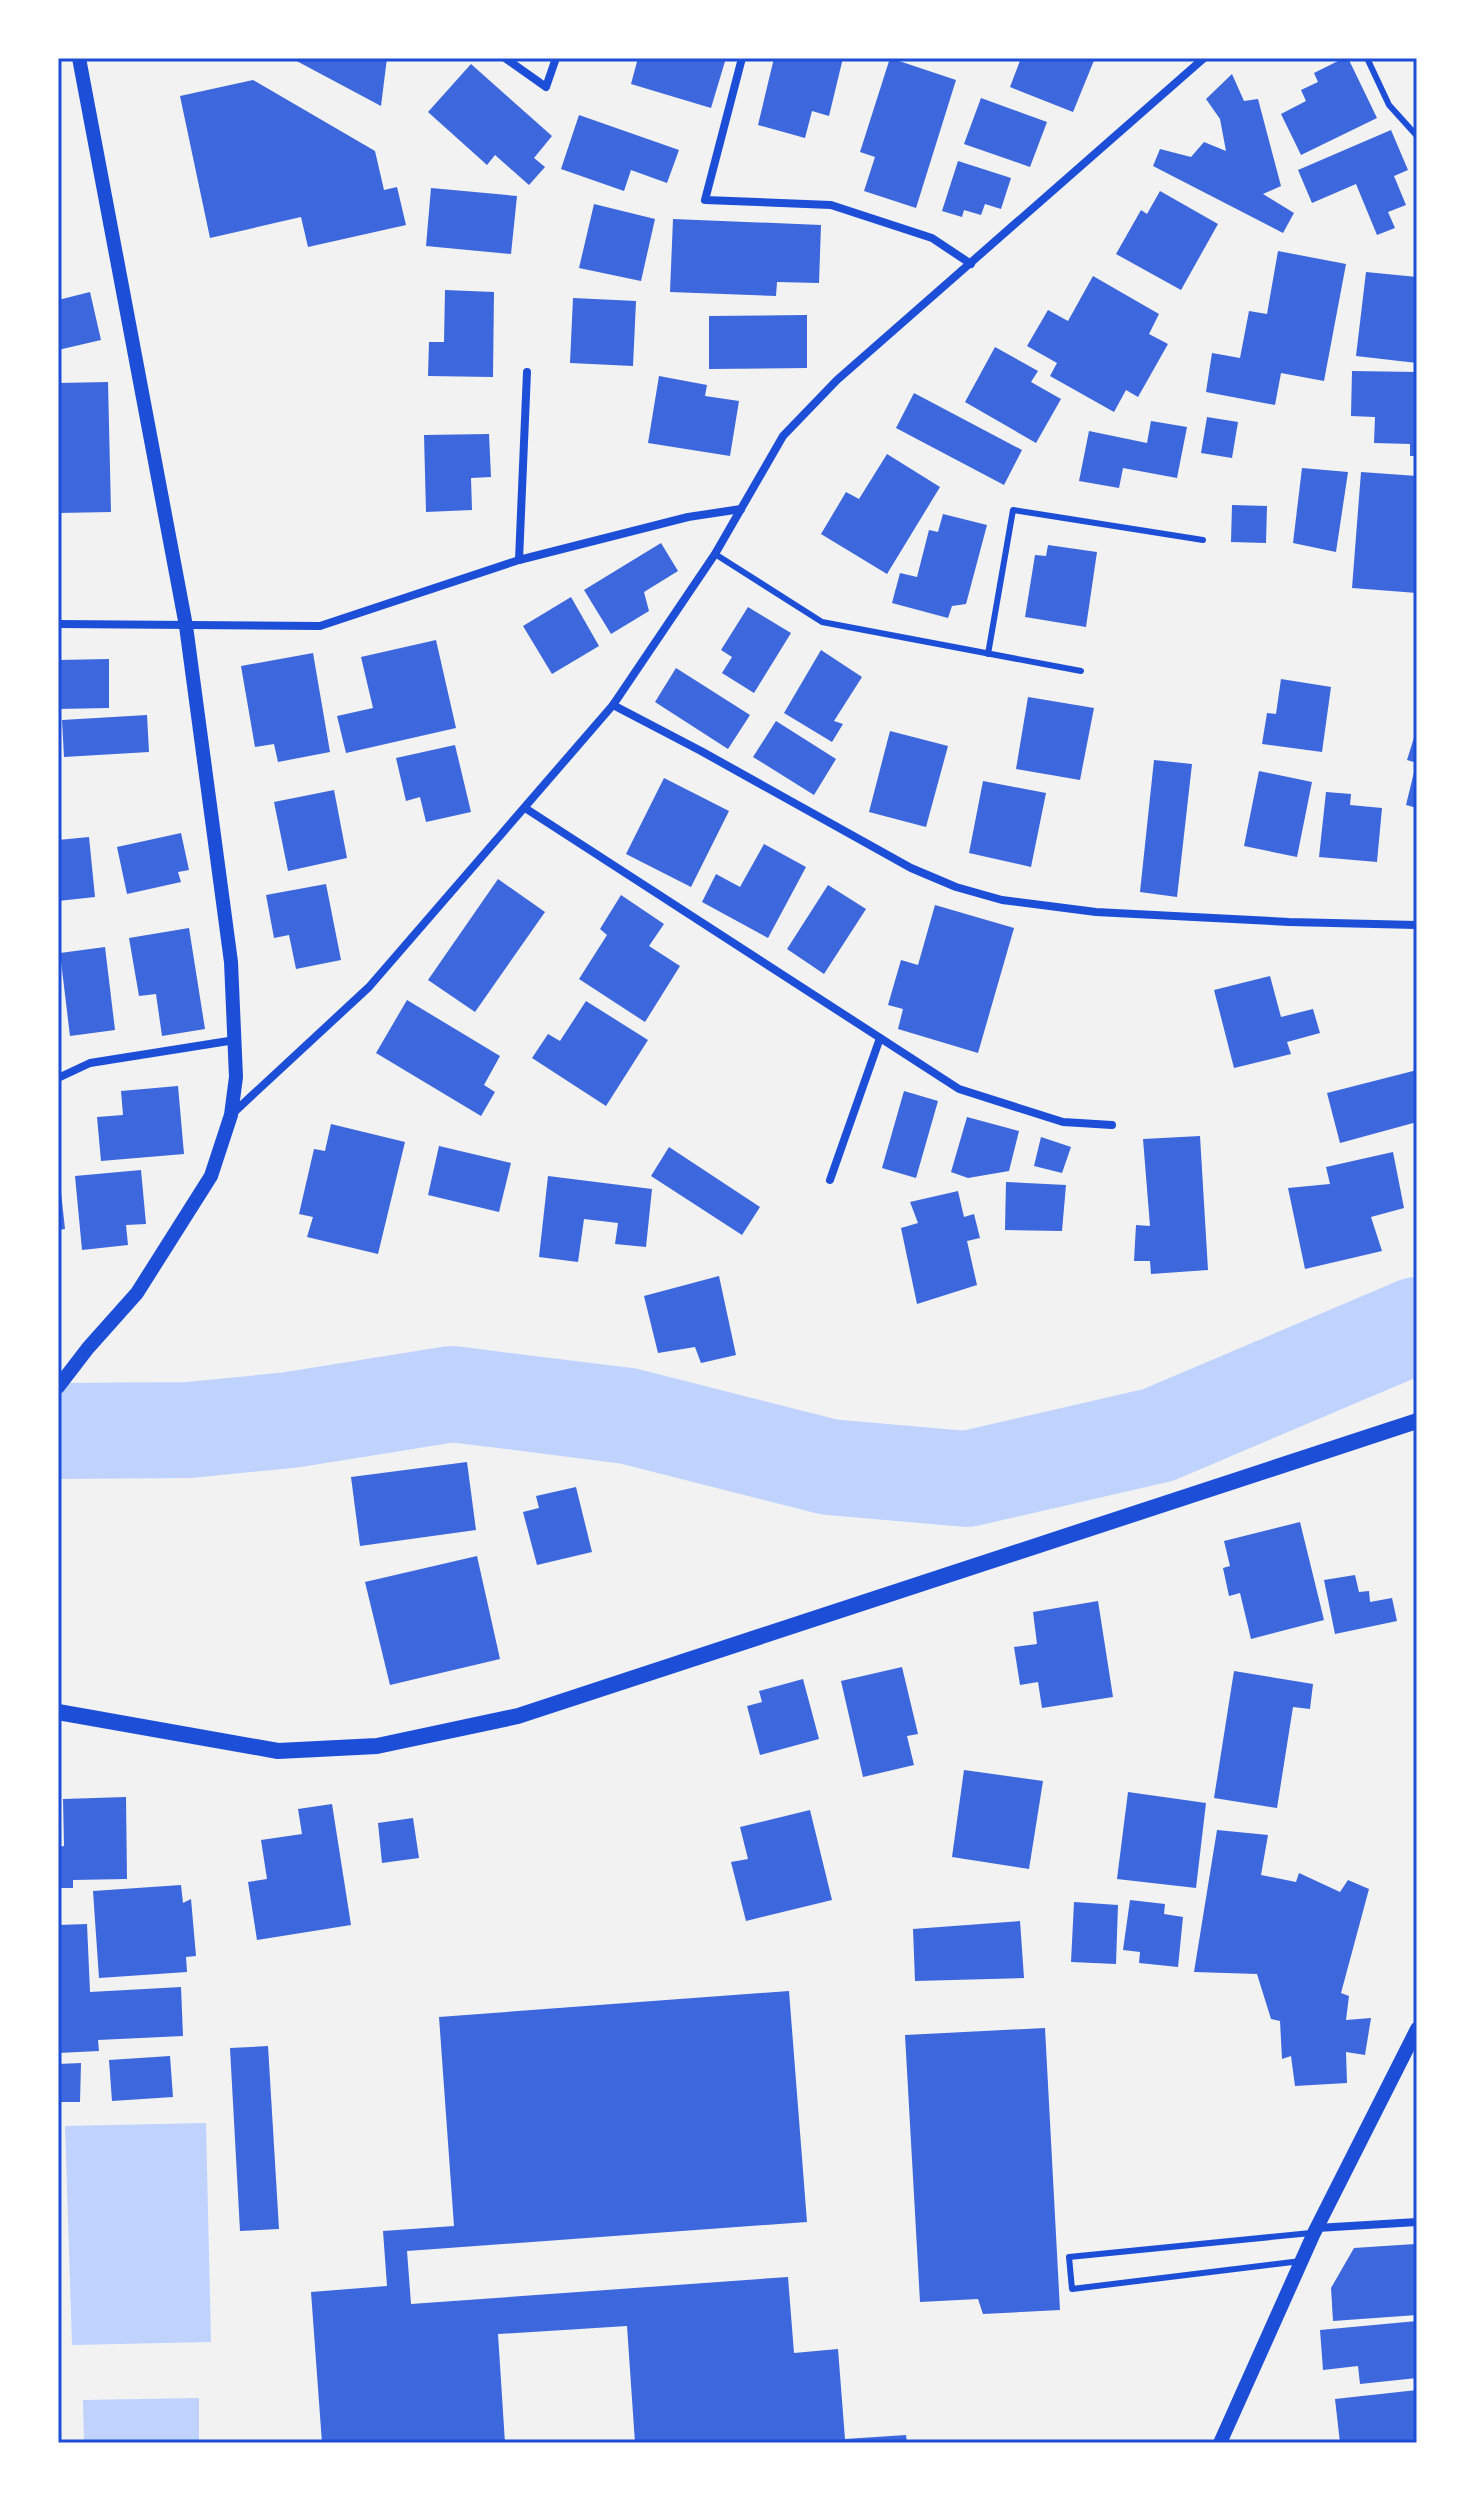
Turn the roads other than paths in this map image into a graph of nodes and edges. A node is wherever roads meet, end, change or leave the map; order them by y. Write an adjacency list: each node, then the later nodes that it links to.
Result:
1 (79, 58): 15 (street)
2 (505, 58): 3 (street)
3 (556, 58)
4 (742, 58): 8 (street)
5 (1204, 58): 8 (street)
6 (1367, 58): 7 (lane)
7 (1417, 136)
8 (971, 264): 10 (street)
9 (527, 372): 13 (street)
10 (741, 509): 12 (street); 13 (street)
11 (1203, 540): 16 (lane)
12 (715, 554): 16 (lane); 18 (street)
13 (519, 560): 15 (street)
14 (58, 624): 15 (street)
15 (186, 626): 22 (street)
16 (988, 654): 17 (lane)
17 (1081, 671)
18 (613, 705): 19 (street); 20 (street)
19 (525, 808): 21 (street); 24 (street)
20 (1417, 925)
21 (880, 1038): 25 (street); 26 (street)
22 (235, 1040): 23 (street); 24 (street)
23 (58, 1078)
24 (231, 1115): 27 (street)
25 (1112, 1125)
26 (830, 1180)
27 (58, 1387)
28 (1417, 1421): 29 (main road)
29 (58, 1712)
30 (1417, 2029): 32 (street)
31 (1417, 2222): 32 (street)
32 (1316, 2230): 33 (street); 33 (lane)
33 (1301, 2261): 34 (street)
34 (1220, 2443)

